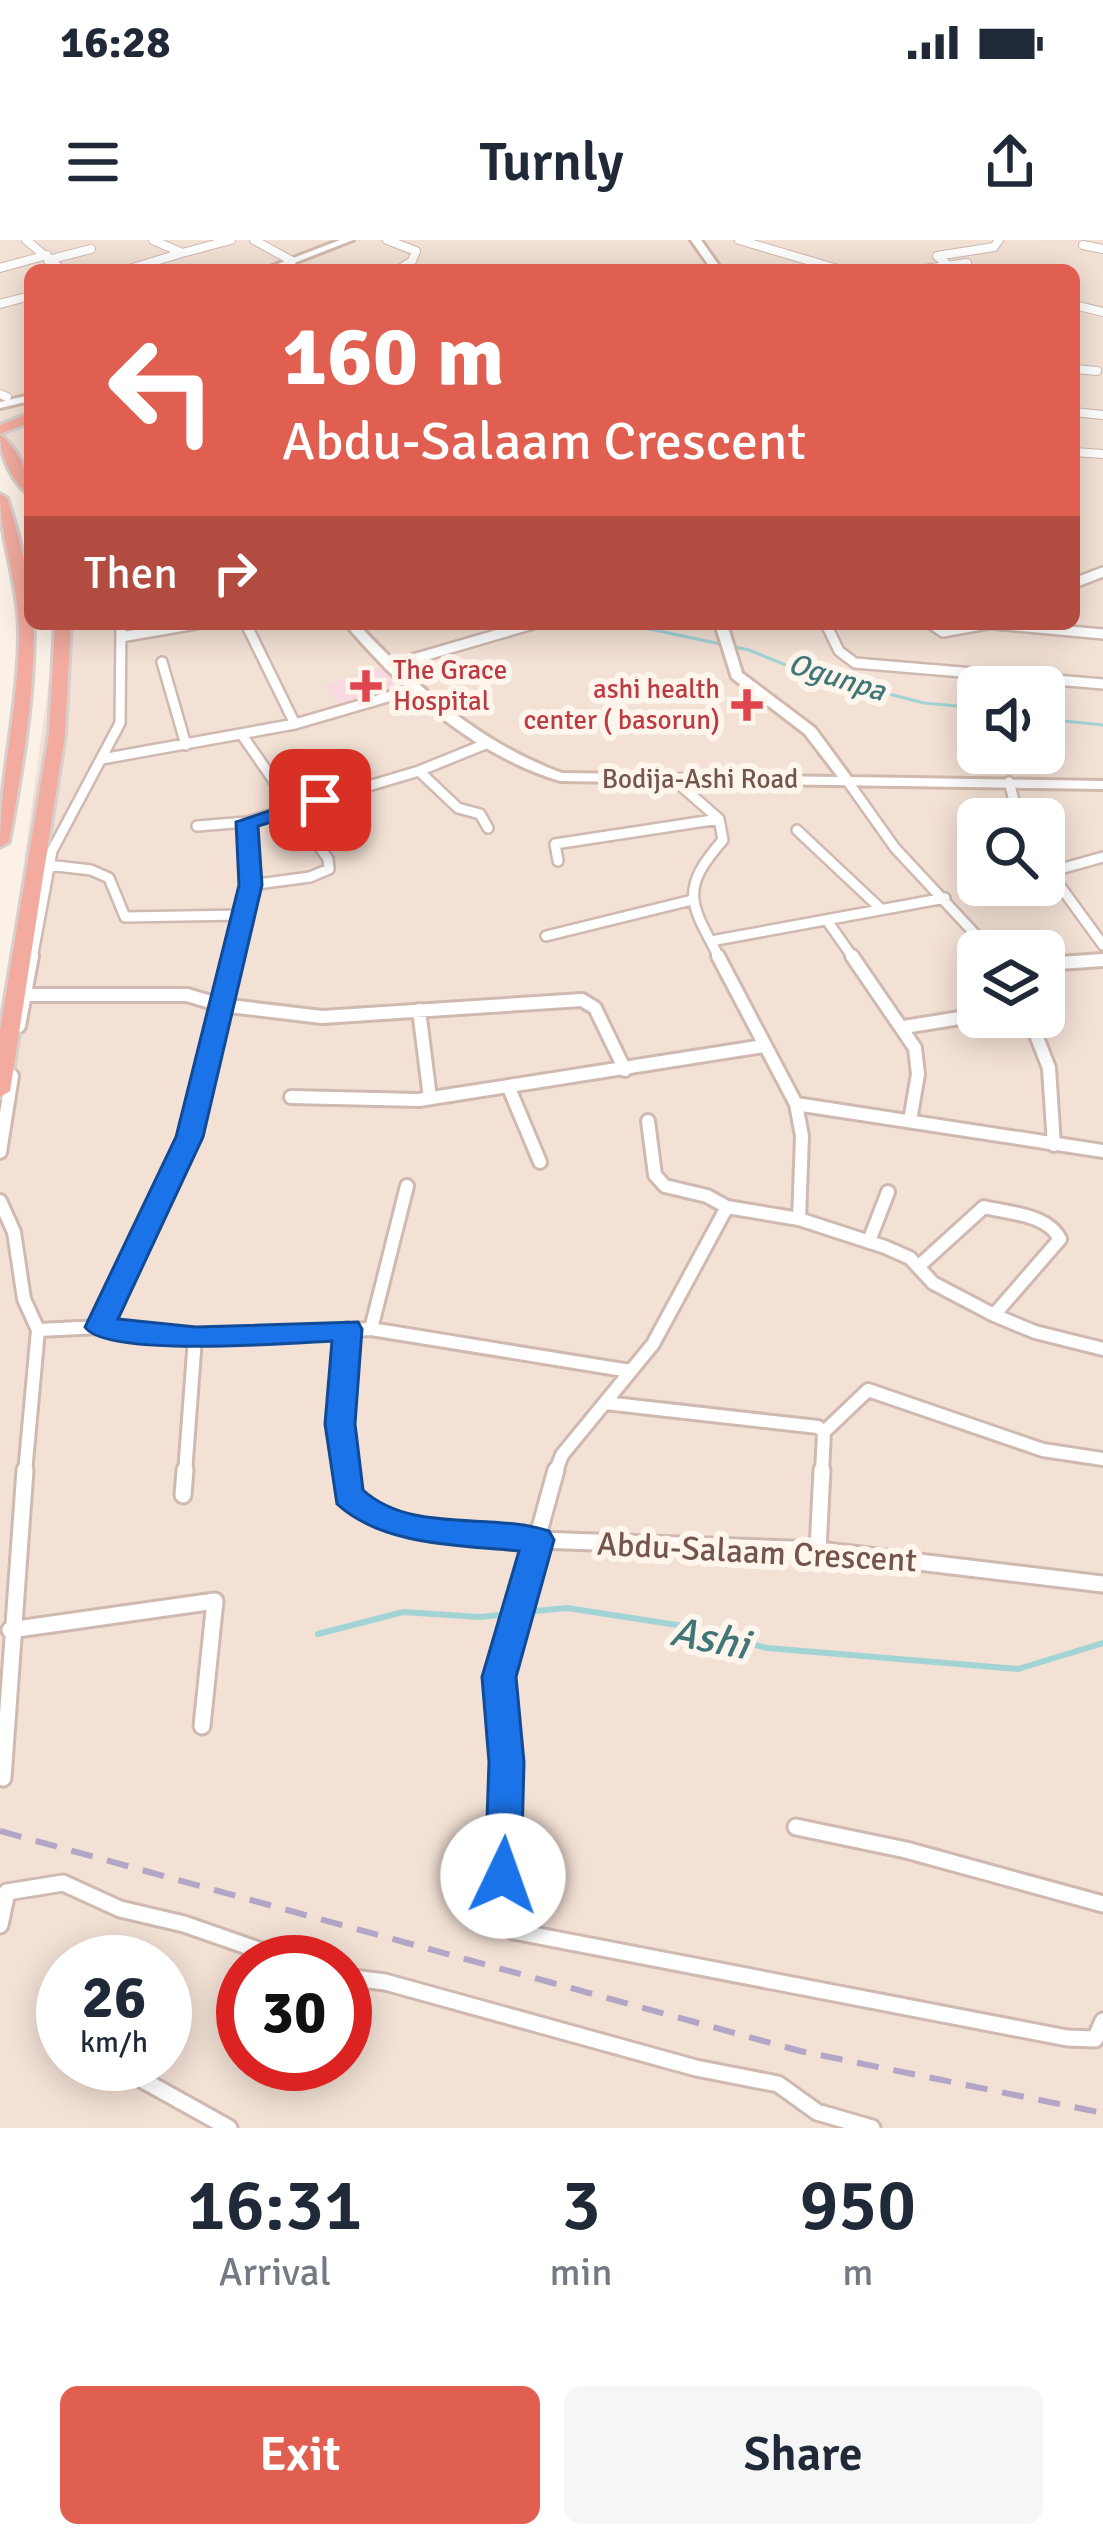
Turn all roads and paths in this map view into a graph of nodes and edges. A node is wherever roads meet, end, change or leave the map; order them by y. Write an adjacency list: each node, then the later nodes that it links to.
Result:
1 (26, 240): 14 (street)
2 (153, 240): 13 (street)
3 (231, 240): 13 (street)
4 (254, 240): 18 (street)
5 (348, 240): 19 (street)
6 (365, 240): 20 (street)
7 (387, 240): 21 (street)
8 (739, 240): 22 (street)
9 (999, 240): 23 (street)
10 (1083, 245): 12 (street)
11 (91, 249): 14 (street)
12 (1103, 249)
13 (182, 253): 17 (street)
14 (48, 257): 16 (street); 25 (street)
15 (967, 263): 24 (street)
16 (56, 264)
17 (146, 264)
18 (289, 264)
19 (292, 264)
20 (293, 264)
21 (408, 264)
22 (821, 264)
23 (947, 264)
24 (961, 264)
25 (0, 268)
26 (1080, 369): 27 (street)
27 (1097, 370)
28 (24, 410): 29 (highway)
29 (0, 430)
30 (0, 439): 31 (highway)
31 (24, 481)
32 (0, 498): 33 (highway)
33 (24, 586)
34 (29, 630): 67 (highway)
35 (63, 630): 94 (highway)
36 (121, 630): 45 (street)
37 (161, 630): 45 (street)
38 (249, 630): 50 (street)
39 (356, 630): 47 (street, Bodija-Ashi Road)
40 (512, 630): 47 (street)
41 (722, 630): 57 (street)
42 (829, 630): 48 (street)
43 (1058, 630): 44 (street)
44 (1103, 634)
45 (121, 637): 54 (street)
46 (162, 662): 53 (street)
47 (389, 666): 49 (street, Bodija-Ashi Road)
48 (1103, 684)
49 (415, 688): 50 (street); 52 (street, Bodija-Ashi Road)
50 (295, 724): 51 (street)
51 (242, 735): 53 (street); 61 (street)
52 (488, 743): 55 (street); 56 (street, Bodija-Ashi Road)
53 (186, 745): 54 (street)
54 (100, 759): 71 (street)
55 (418, 771): 61 (street); 65 (street)
56 (671, 777): 57 (street, Bodija-Ashi Road); 62 (street)
57 (846, 779): 58 (street, Bodija-Ashi Road); 74 (street)
58 (1009, 782): 59 (street, Bodija-Ashi Road); 60 (street)
59 (1103, 785)
60 (1013, 798)
61 (294, 807): 63 (street); 72 (street)
62 (719, 819): 69 (street); 75 (street)
63 (247, 822): 64 (street); 72 (street)
64 (197, 826)
65 (488, 828)
66 (797, 830): 76 (street)
67 (0, 842)
68 (1103, 857): 70 (street)
69 (558, 861)
70 (1065, 864)
71 (48, 866): 77 (street); 85 (street)
72 (250, 885): 77 (street)
73 (1065, 893): 82 (street)
74 (945, 898): 76 (street); 79 (street)
75 (692, 900): 80 (street); 81 (street)
76 (881, 909): 78 (street)
77 (242, 915): 86 (street)
78 (828, 922): 81 (street); 89 (street)
79 (973, 930)
80 (546, 936)
81 (711, 941): 91 (street)
82 (1103, 945)
83 (1103, 960): 84 (street)
84 (1065, 963)
85 (26, 994): 86 (street); 102 (street)
86 (221, 1005): 87 (street); 112 (street)
87 (419, 1010): 92 (street); 96 (street)
88 (957, 1018): 89 (street)
89 (904, 1027): 99 (street)
90 (1037, 1038): 100 (street)
91 (764, 1046): 92 (street); 97 (street)
92 (625, 1070): 93 (street)
93 (509, 1088): 96 (street); 103 (street)
94 (0, 1091)
95 (291, 1096): 96 (street)
96 (430, 1098)
97 (796, 1104): 99 (street); 108 (street)
98 (648, 1121): 107 (street)
99 (910, 1121): 100 (street)
100 (1054, 1145): 101 (street)
101 (1103, 1151)
102 (0, 1152)
103 (540, 1162)
104 (407, 1186): 114 (street)
105 (888, 1192): 109 (street)
106 (0, 1201): 115 (street)
107 (727, 1207): 108 (street); 118 (street)
108 (799, 1219): 109 (street)
109 (869, 1241): 110 (street)
110 (919, 1266): 111 (street); 111 (street)
111 (994, 1315): 117 (street)
112 (100, 1327): 115 (street); 116 (street)
113 (347, 1329): 114 (street); 116 (street); 123 (street, Abdu-Salaam Crescent)
114 (370, 1329): 118 (street)
115 (38, 1330): 126 (street)
116 (196, 1338): 122 (street)
117 (1103, 1349)
118 (630, 1371): 119 (street)
119 (605, 1403): 120 (street); 123 (street)
120 (824, 1432): 121 (street); 124 (street)
121 (1103, 1459)
122 (183, 1495)
123 (538, 1540): 124 (street, Abdu-Salaam Crescent); 134 (street)
124 (818, 1550): 125 (street, Abdu-Salaam Crescent)
125 (1103, 1584)
126 (10, 1630): 127 (street); 128 (street)
127 (202, 1726)
128 (3, 1778)
129 (796, 1827): 130 (street)
130 (1103, 1904)
131 (0, 1925): 132 (street)
132 (216, 1935)
133 (372, 1980): 137 (street)
134 (1103, 2021)
135 (164, 2091): 136 (street)
136 (229, 2128)
137 (872, 2128)

